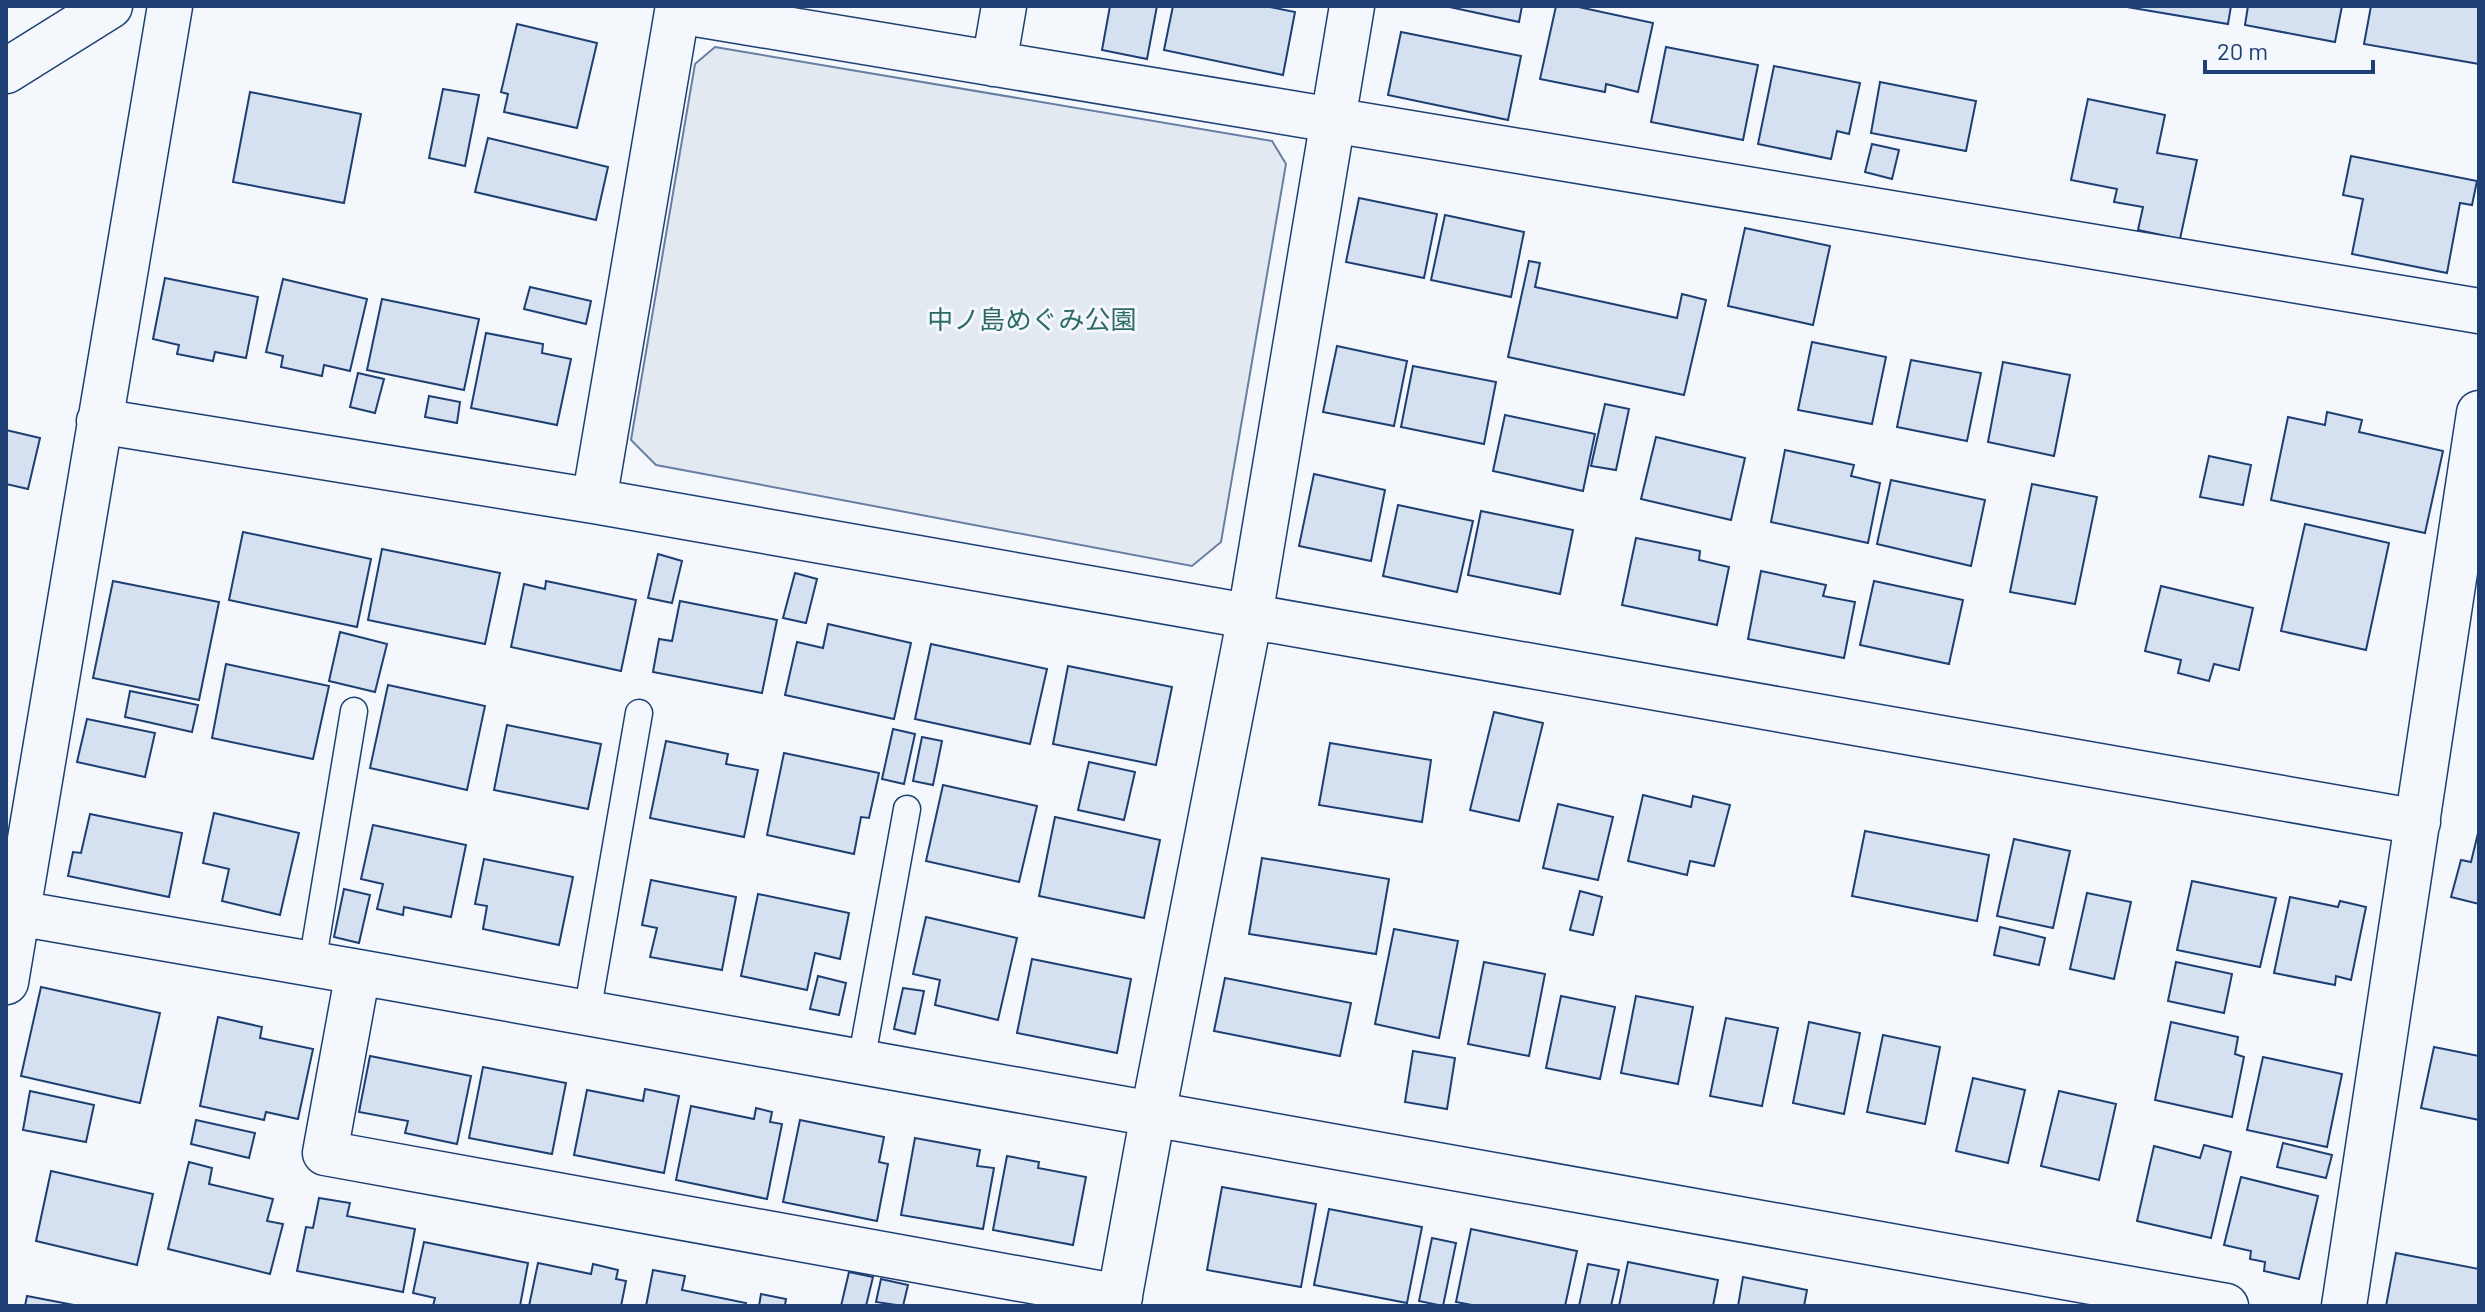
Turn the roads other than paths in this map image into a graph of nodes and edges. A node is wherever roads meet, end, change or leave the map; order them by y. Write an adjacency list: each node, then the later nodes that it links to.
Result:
1 (110, 6): 7 (street)
2 (170, 6): 11 (street)
3 (1004, 6): 6 (street)
4 (1352, 6): 8 (street)
5 (678, 8): 6 (street); 12 (street)
6 (994, 64): 8 (street)
7 (6, 71)
8 (1334, 121): 9 (street); 14 (street)
9 (2479, 311)
10 (2479, 413): 13 (street)
11 (99, 421): 12 (street); 19 (street)
12 (594, 501): 14 (street)
13 (2469, 553): 18 (street)
14 (1250, 616): 18 (street); 25 (street)
15 (354, 711): 20 (lane)
16 (639, 713): 23 (lane)
17 (907, 809): 24 (lane)
18 (2418, 822): 28 (street)
19 (12, 912): 20 (street); 22 (street)
20 (312, 964): 21 (street)
21 (358, 972): 23 (street); 26 (street)
22 (6, 982)
23 (587, 1013): 24 (street)
24 (861, 1062): 25 (street)
25 (1153, 1114): 26 (street); 27 (street)
26 (1119, 1301)
27 (2226, 1306)
28 (2344, 1306)

